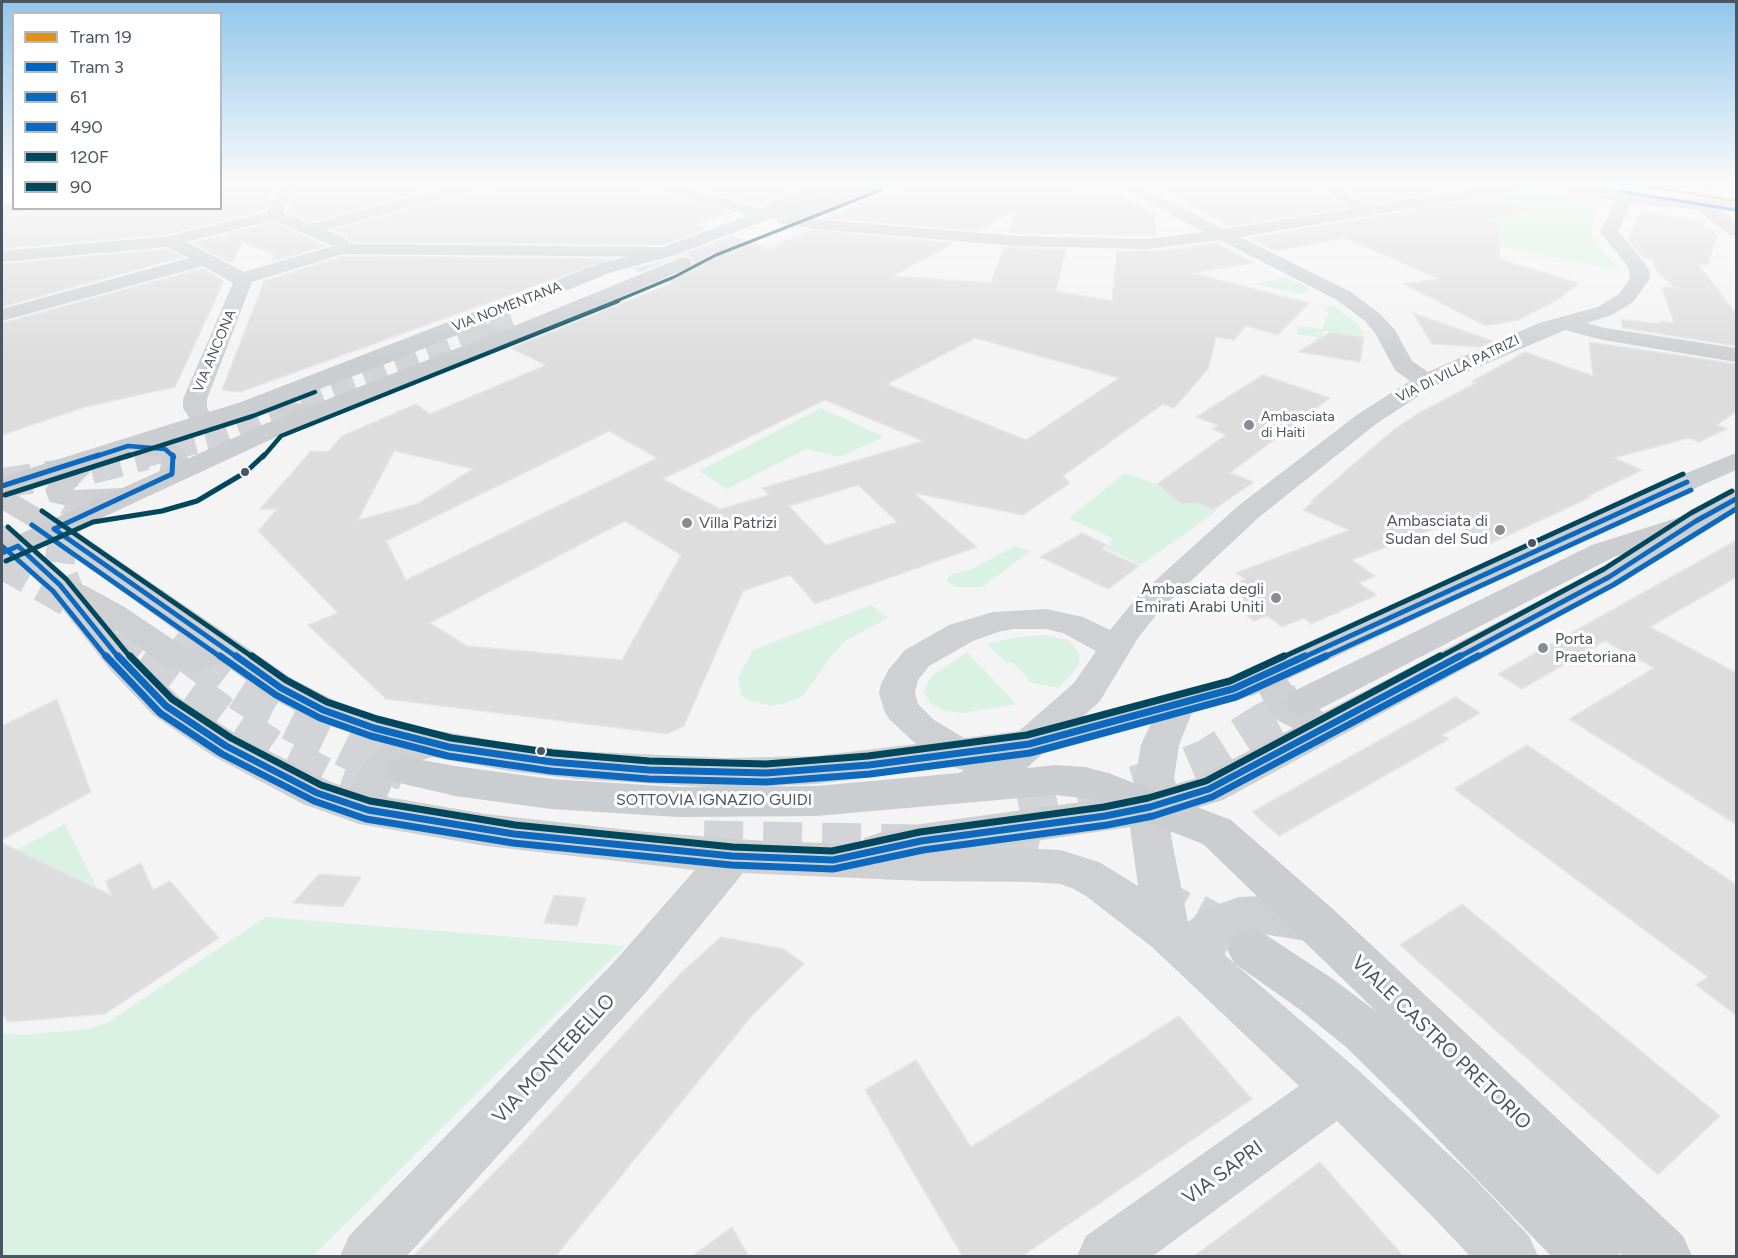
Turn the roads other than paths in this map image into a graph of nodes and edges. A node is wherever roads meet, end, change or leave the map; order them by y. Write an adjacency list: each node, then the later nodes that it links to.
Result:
1 (170, 241): 12 (street); 13 (street)
2 (338, 241): 10 (street)
3 (697, 241): 11 (main road, VIA NOMENTANA)
4 (726, 241): 9 (main road, VIA NOMENTANA)
5 (1032, 241): 6 (street)
6 (1175, 241)
7 (1233, 241): 20 (street)
8 (1617, 241): 16 (street, VIA DI VILLA PATRIZI)
9 (712, 247): 11 (main road); 18 (main road, VIA NOMENTANA)
10 (342, 249): 11 (street); 14 (street)
11 (667, 252): 17 (main road, VIA NOMENTANA)
12 (2, 256)
13 (203, 260): 14 (street); 15 (street)
14 (242, 279): 23 (street, VIA ANCONA)
15 (2, 315)
16 (1564, 322): 19 (street); 20 (street, VIA DI VILLA PATRIZI)
17 (460, 324): 18 (street); 21 (main road, VIA NOMENTANA)
18 (494, 342): 22 (main road, VIA NOMENTANA)
19 (1737, 355)
20 (1426, 381): 36 (street, VIA DI VILLA PATRIZI)
21 (283, 395): 22 (street); 23 (main road, VIA NOMENTANA)
22 (314, 412): 27 (main road, VIA NOMENTANA)
23 (204, 422): 24 (main road, VIA NOMENTANA)
24 (128, 446): 25 (main road, VIA NOMENTANA); 27 (street)
25 (90, 459): 28 (main road, VIA NOMENTANA); 29 (street)
26 (1737, 461): 38 (main road)
27 (172, 474): 29 (main road, VIA NOMENTANA)
28 (2, 486)
29 (125, 496): 33 (main road, VIA NOMENTANA)
30 (2, 498): 33 (street)
31 (1737, 499): 32 (main road)
32 (1696, 521): 39 (main road); 41 (street)
33 (67, 538): 34 (main road, VIA NOMENTANA); 37 (street)
34 (7, 544): 35 (street)
35 (60, 585): 37 (street); 47 (street)
36 (1114, 648): 42 (street, VIA DI VILLA PATRIZI); 44 (street)
37 (225, 650): 43 (street)
38 (1266, 674): 40 (main road); 41 (street)
39 (1303, 702)
40 (1177, 705): 42 (main road); 46 (street)
41 (1326, 728): 45 (street)
42 (1029, 744): 44 (main road)
43 (417, 757): 44 (main road, SOTTOVIA IGNAZIO GUIDI); 47 (street)
44 (986, 774): 46 (main road, SOTTOVIA IGNAZIO GUIDI)
45 (1209, 789): 46 (street); 48 (street)
46 (1150, 807): 48 (main road, SOTTOVIA IGNAZIO GUIDI); 50 (street); 52 (street)
47 (368, 810): 49 (street)
48 (1217, 832): 51 (main road, VIALE CASTRO PRETORIO)
49 (732, 856): 50 (street); 55 (street, VIA MONTEBELLO)
50 (833, 860): 52 (street)
51 (1318, 924): 52 (street); 59 (main road, VIALE CASTRO PRETORIO)
52 (1177, 941): 54 (street)
53 (1250, 949): 58 (main road)
54 (1340, 1088): 56 (street, VIA SAPRI); 57 (street)
55 (369, 1257)
56 (1106, 1257)
57 (1509, 1257)
58 (1591, 1257)
59 (1664, 1257)

